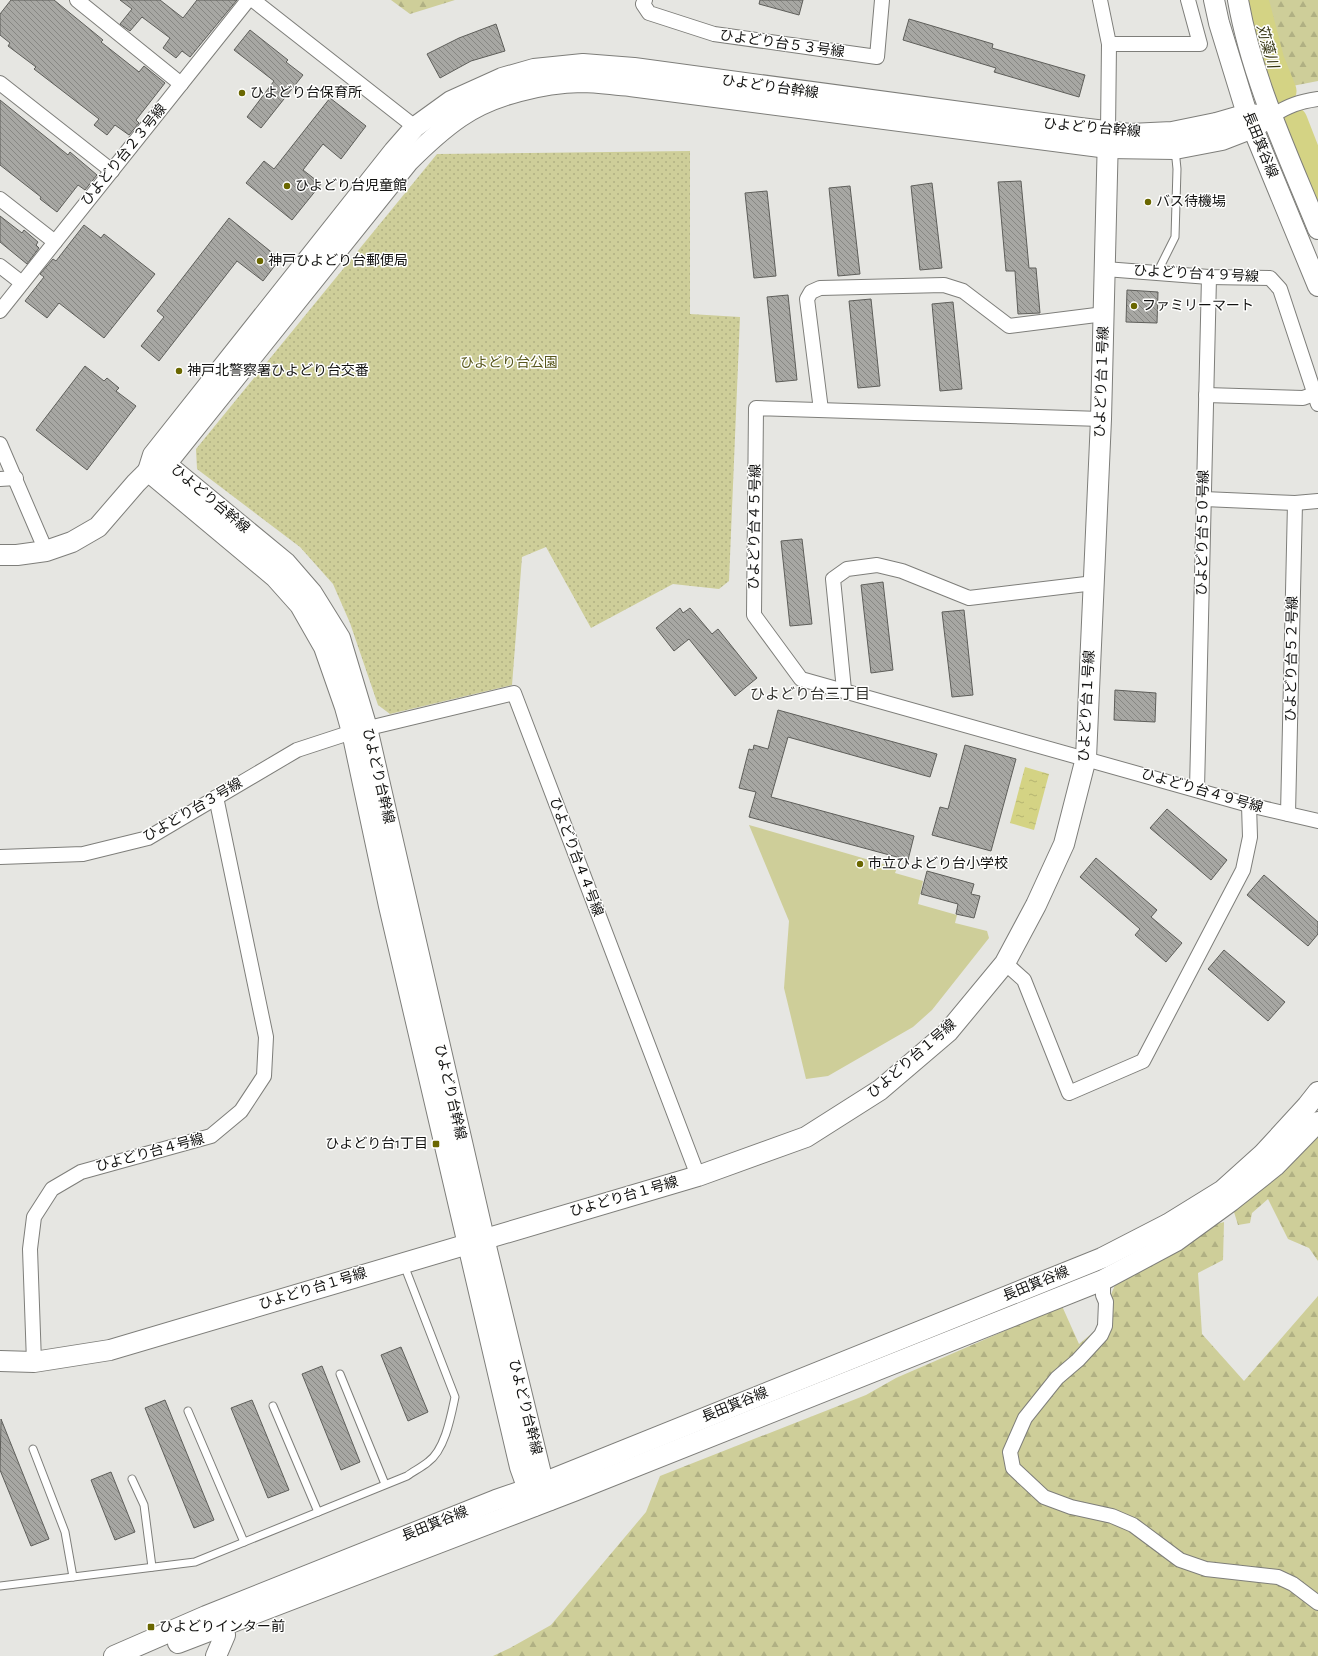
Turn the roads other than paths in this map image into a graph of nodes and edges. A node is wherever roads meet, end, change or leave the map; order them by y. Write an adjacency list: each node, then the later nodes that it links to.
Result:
1 (77, 0): 12 (street)
2 (248, 0): 12 (street, ひよどり台２３号線)
3 (253, 0): 16 (street)
4 (645, 0): 5 (street, ひよどり台５３号線)
5 (882, 0)
6 (1100, 0): 10 (street, ひよどり台１号線)
7 (1188, 0): 10 (street)
8 (1214, 0): 15 (street, 長田箕谷線)
9 (1238, 0): 14 (street, 長田箕谷線)
10 (1109, 44): 17 (street, ひよどり台１号線)
11 (0, 83): 19 (street)
12 (181, 84): 19 (street, ひよどり台２３号線)
13 (1318, 99): 14 (street)
14 (1272, 116): 15 (street, ひよどり台幹線); 21 (street, 長田箕谷線)
15 (1250, 121): 17 (street, ひよどり台幹線); 18 (street, ひよどり台幹線); 28 (street, 長田箕谷線)
16 (415, 127): 17 (street, ひよどり台幹線); 36 (street, ひよどり台幹線)
17 (1108, 140): 18 (street, ひよどり台幹線); 24 (street, ひよどり台１号線); 36 (street, ひよどり台幹線)
18 (1175, 149): 25 (lane)
19 (112, 170): 22 (street, ひよどり台２３号線)
20 (0, 199): 22 (street)
21 (1318, 229)
22 (55, 242): 27 (street, ひよどり台２３号線)
23 (0, 266): 27 (street)
24 (1105, 269): 25 (street, ひよどり台４９号線); 30 (street, ひよどり台１号線)
25 (1157, 273): 26 (street, ひよどり台４９号線)
26 (1209, 277): 31 (street, ひよどり台５０号線); 32 (street, ひよどり台４９号線)
27 (22, 283): 29 (street, ひよどり台２３号線)
28 (1318, 286)
29 (0, 311)
30 (1104, 314): 33 (street); 34 (street, ひよどり台１号線)
31 (1206, 395): 32 (street); 39 (street, ひよどり台５０号線)
32 (1316, 399)
33 (821, 410): 34 (street, ひよどり台４５号線); 45 (street, ひよどり台４５号線)
34 (1101, 419): 44 (street, ひよどり台１号線)
35 (0, 444): 37 (street)
36 (156, 463): 42 (street); 46 (street, ひよどり台幹線)
37 (16, 478): 38 (street); 42 (street)
38 (0, 479)
39 (1204, 499): 41 (street); 48 (street, ひよどり台５０号線)
40 (1318, 501): 41 (street)
41 (1295, 503): 51 (street, ひよどり台５２号線)
42 (46, 551): 43 (street)
43 (0, 555)
44 (1094, 583): 45 (street); 47 (street, ひよどり台１号線)
45 (844, 690): 47 (street, ひよどり台４５号線)
46 (360, 730): 49 (street, ひよどり台３号線); 57 (street, ひよどり台４４号線); 58 (street, ひよどり台幹線)
47 (1086, 758): 48 (street, ひよどり台４９号線); 54 (street, ひよどり台１号線)
48 (1197, 789): 50 (street, ひよどり台４９号線)
49 (216, 797): 53 (street, ひよどり台３号線); 62 (street, ひよどり台４号線)
50 (1250, 805): 51 (street, ひよどり台４９号線); 54 (street)
51 (1288, 814): 52 (street, ひよどり台４９号線)
52 (1318, 821)
53 (0, 857)
54 (1005, 963): 57 (street, ひよどり台１号線)
55 (1318, 1092): 69 (street, 長田箕谷線)
56 (1318, 1122): 60 (street, 長田箕谷線)
57 (698, 1176): 58 (street, ひよどり台１号線)
58 (476, 1241): 59 (street, ひよどり台１号線); 69 (street, ひよどり台幹線)
59 (403, 1262): 62 (street, ひよどり台１号線); 68 (lane)
60 (1102, 1280): 69 (street, 長田箕谷線); 76 (street)
61 (0, 1361): 62 (street, ひよどり台１号線)
62 (34, 1362)
63 (340, 1374): 68 (lane)
64 (273, 1406): 70 (lane)
65 (188, 1411): 71 (lane)
66 (33, 1449): 74 (lane)
67 (132, 1479): 72 (lane)
68 (385, 1484): 70 (lane)
69 (539, 1494): 73 (street, 長田箕谷線); 78 (street, 長田箕谷線)
70 (318, 1512): 71 (lane)
71 (244, 1542): 72 (lane)
72 (152, 1567): 74 (lane)
73 (359, 1574): 77 (street); 79 (street, 長田箕谷線)
74 (73, 1577): 75 (lane)
75 (0, 1586)
76 (1318, 1603)
77 (225, 1635): 80 (street); 81 (street)
78 (114, 1656)
79 (145, 1656)
80 (174, 1656)
81 (216, 1656)

